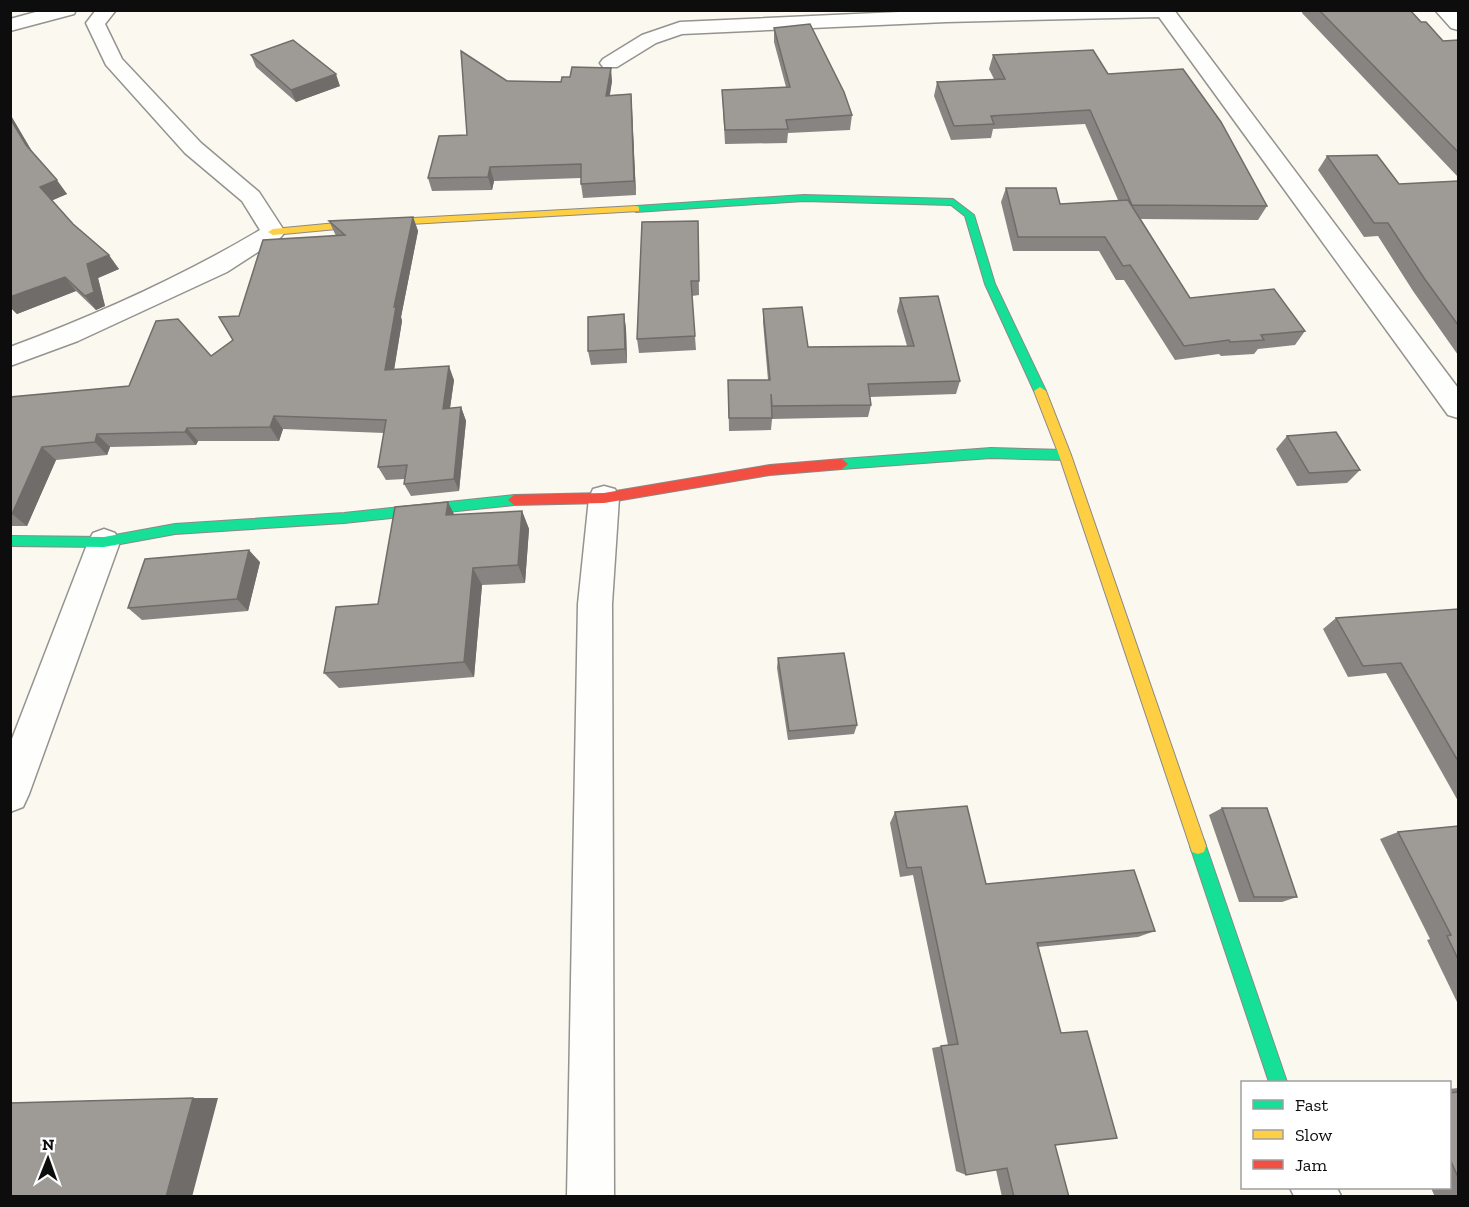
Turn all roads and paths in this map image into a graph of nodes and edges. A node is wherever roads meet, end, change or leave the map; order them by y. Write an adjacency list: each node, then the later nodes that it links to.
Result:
1 (1444, 10): 5 (street)
2 (66, 11): 4 (street); 6 (street)
3 (1164, 11): 7 (street); 10 (street)
4 (101, 17): 8 (street)
5 (1458, 24)
6 (10, 25)
7 (610, 63)
8 (273, 232): 9 (street); 11 (street)
9 (10, 357)
10 (1458, 408)
11 (1065, 455): 12 (street); 16 (street)
12 (604, 498): 14 (street); 17 (street)
13 (10, 541): 14 (street)
14 (104, 542): 15 (street)
15 (10, 794)
16 (1277, 1081)
17 (590, 1197)

